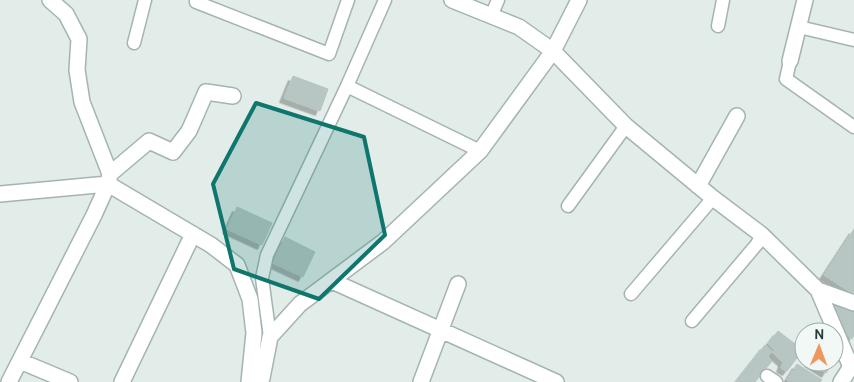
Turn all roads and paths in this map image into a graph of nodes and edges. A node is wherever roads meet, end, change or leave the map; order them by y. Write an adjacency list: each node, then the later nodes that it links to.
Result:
1 (50, 0): 24 (street)
2 (145, 0): 15 (lane)
3 (196, 0): 4 (lane)
4 (348, 0)
5 (385, 0): 18 (lane)
6 (452, 0): 11 (street)
7 (498, 0): 11 (lane)
8 (579, 0): 16 (street)
9 (723, 0): 12 (lane)
10 (805, 0): 13 (street)
11 (491, 16): 16 (street)
12 (718, 26)
13 (799, 28): 14 (lane); 17 (street)
14 (854, 40)
15 (134, 43)
16 (553, 50): 21 (street); 23 (street)
17 (790, 61): 22 (lane)
18 (347, 86): 23 (lane); 38 (lane)
19 (233, 96): 24 (street)
20 (736, 116): 25 (street)
21 (626, 126): 25 (street); 28 (lane)
22 (854, 127)
23 (480, 151): 31 (street)
24 (109, 179): 26 (street); 29 (street); 39 (street)
25 (698, 186): 27 (street)
26 (0, 194)
27 (712, 198): 30 (street); 34 (lane)
28 (568, 206)
29 (193, 234): 41 (street); 44 (street)
30 (762, 235): 33 (street); 36 (lane)
31 (332, 281): 37 (street); 38 (street)
32 (458, 284): 37 (street)
33 (818, 290): 35 (street); 40 (street)
34 (631, 294)
35 (854, 302)
36 (692, 321)
37 (441, 330): 45 (street); 46 (street)
38 (270, 337): 41 (street)
39 (20, 360): 42 (street); 43 (street)
40 (852, 365): 47 (street)
41 (260, 381)
42 (9, 382)
43 (70, 382)
44 (122, 382)
45 (421, 382)
46 (556, 382)
47 (842, 382)

